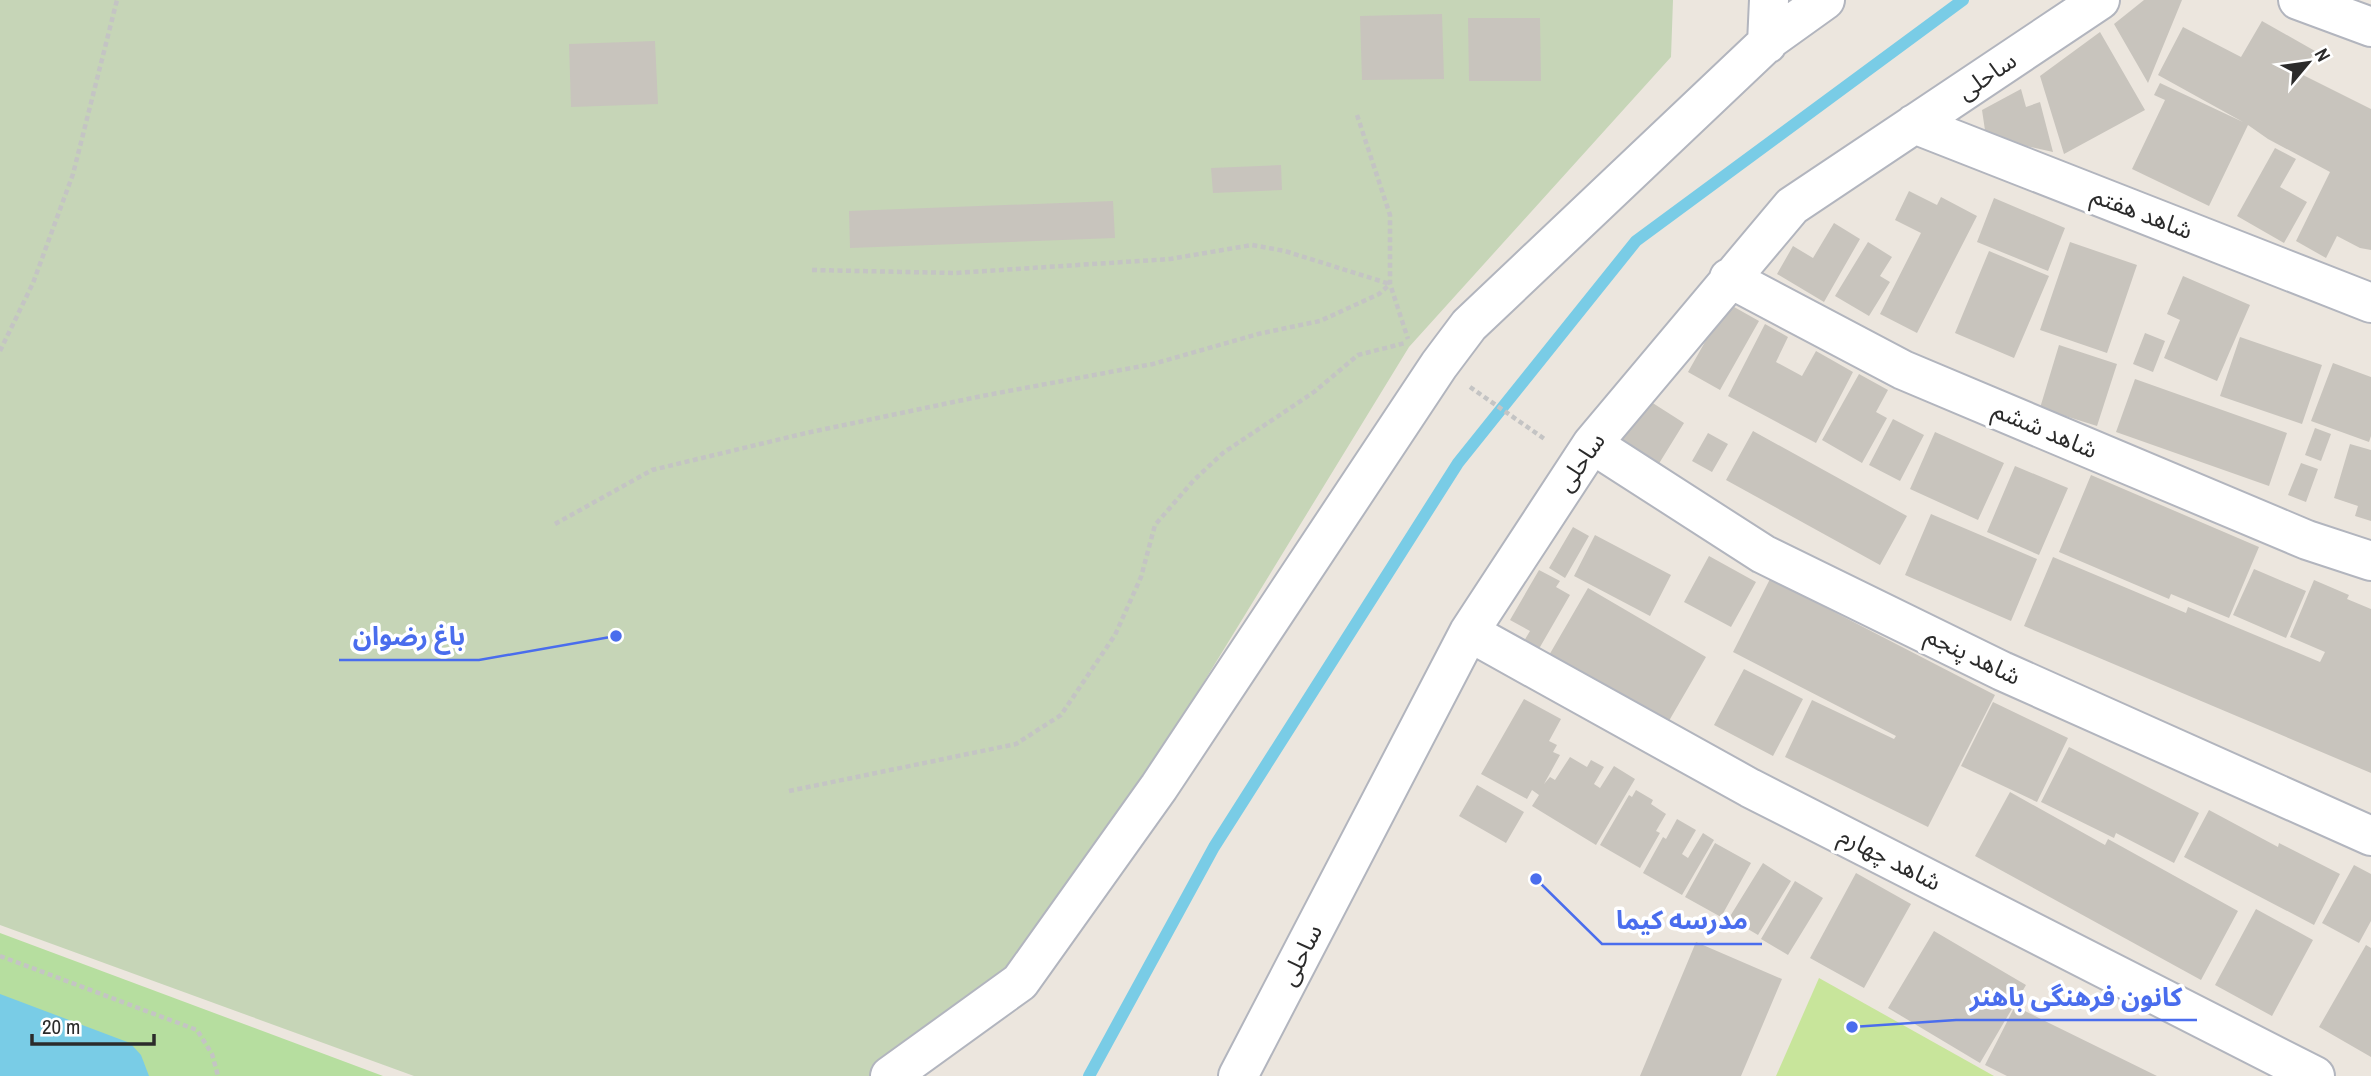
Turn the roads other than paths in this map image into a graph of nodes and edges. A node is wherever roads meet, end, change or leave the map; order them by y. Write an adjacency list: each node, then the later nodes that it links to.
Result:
1 (1769, 0): 6 (street)
2 (1825, 0): 6 (street)
3 (2100, 0): 7 (street, ساحلی)
4 (2298, 0): 5 (street)
5 (2371, 27)
6 (1767, 44): 14 (street)
7 (1914, 124): 8 (street, ساحلی); 9 (street, شاهد هفتم)
8 (1729, 278): 10 (street, ساحلی); 11 (street, شاهد ششم)
9 (2371, 303)
10 (1592, 444): 12 (street, ساحلی); 13 (street, شاهد پنجم)
11 (2371, 561)
12 (1469, 632): 15 (street, ساحلی); 16 (street, شاهد چهارم)
13 (2371, 836)
14 (890, 1076)
15 (1238, 1076)
16 (2315, 1076)

